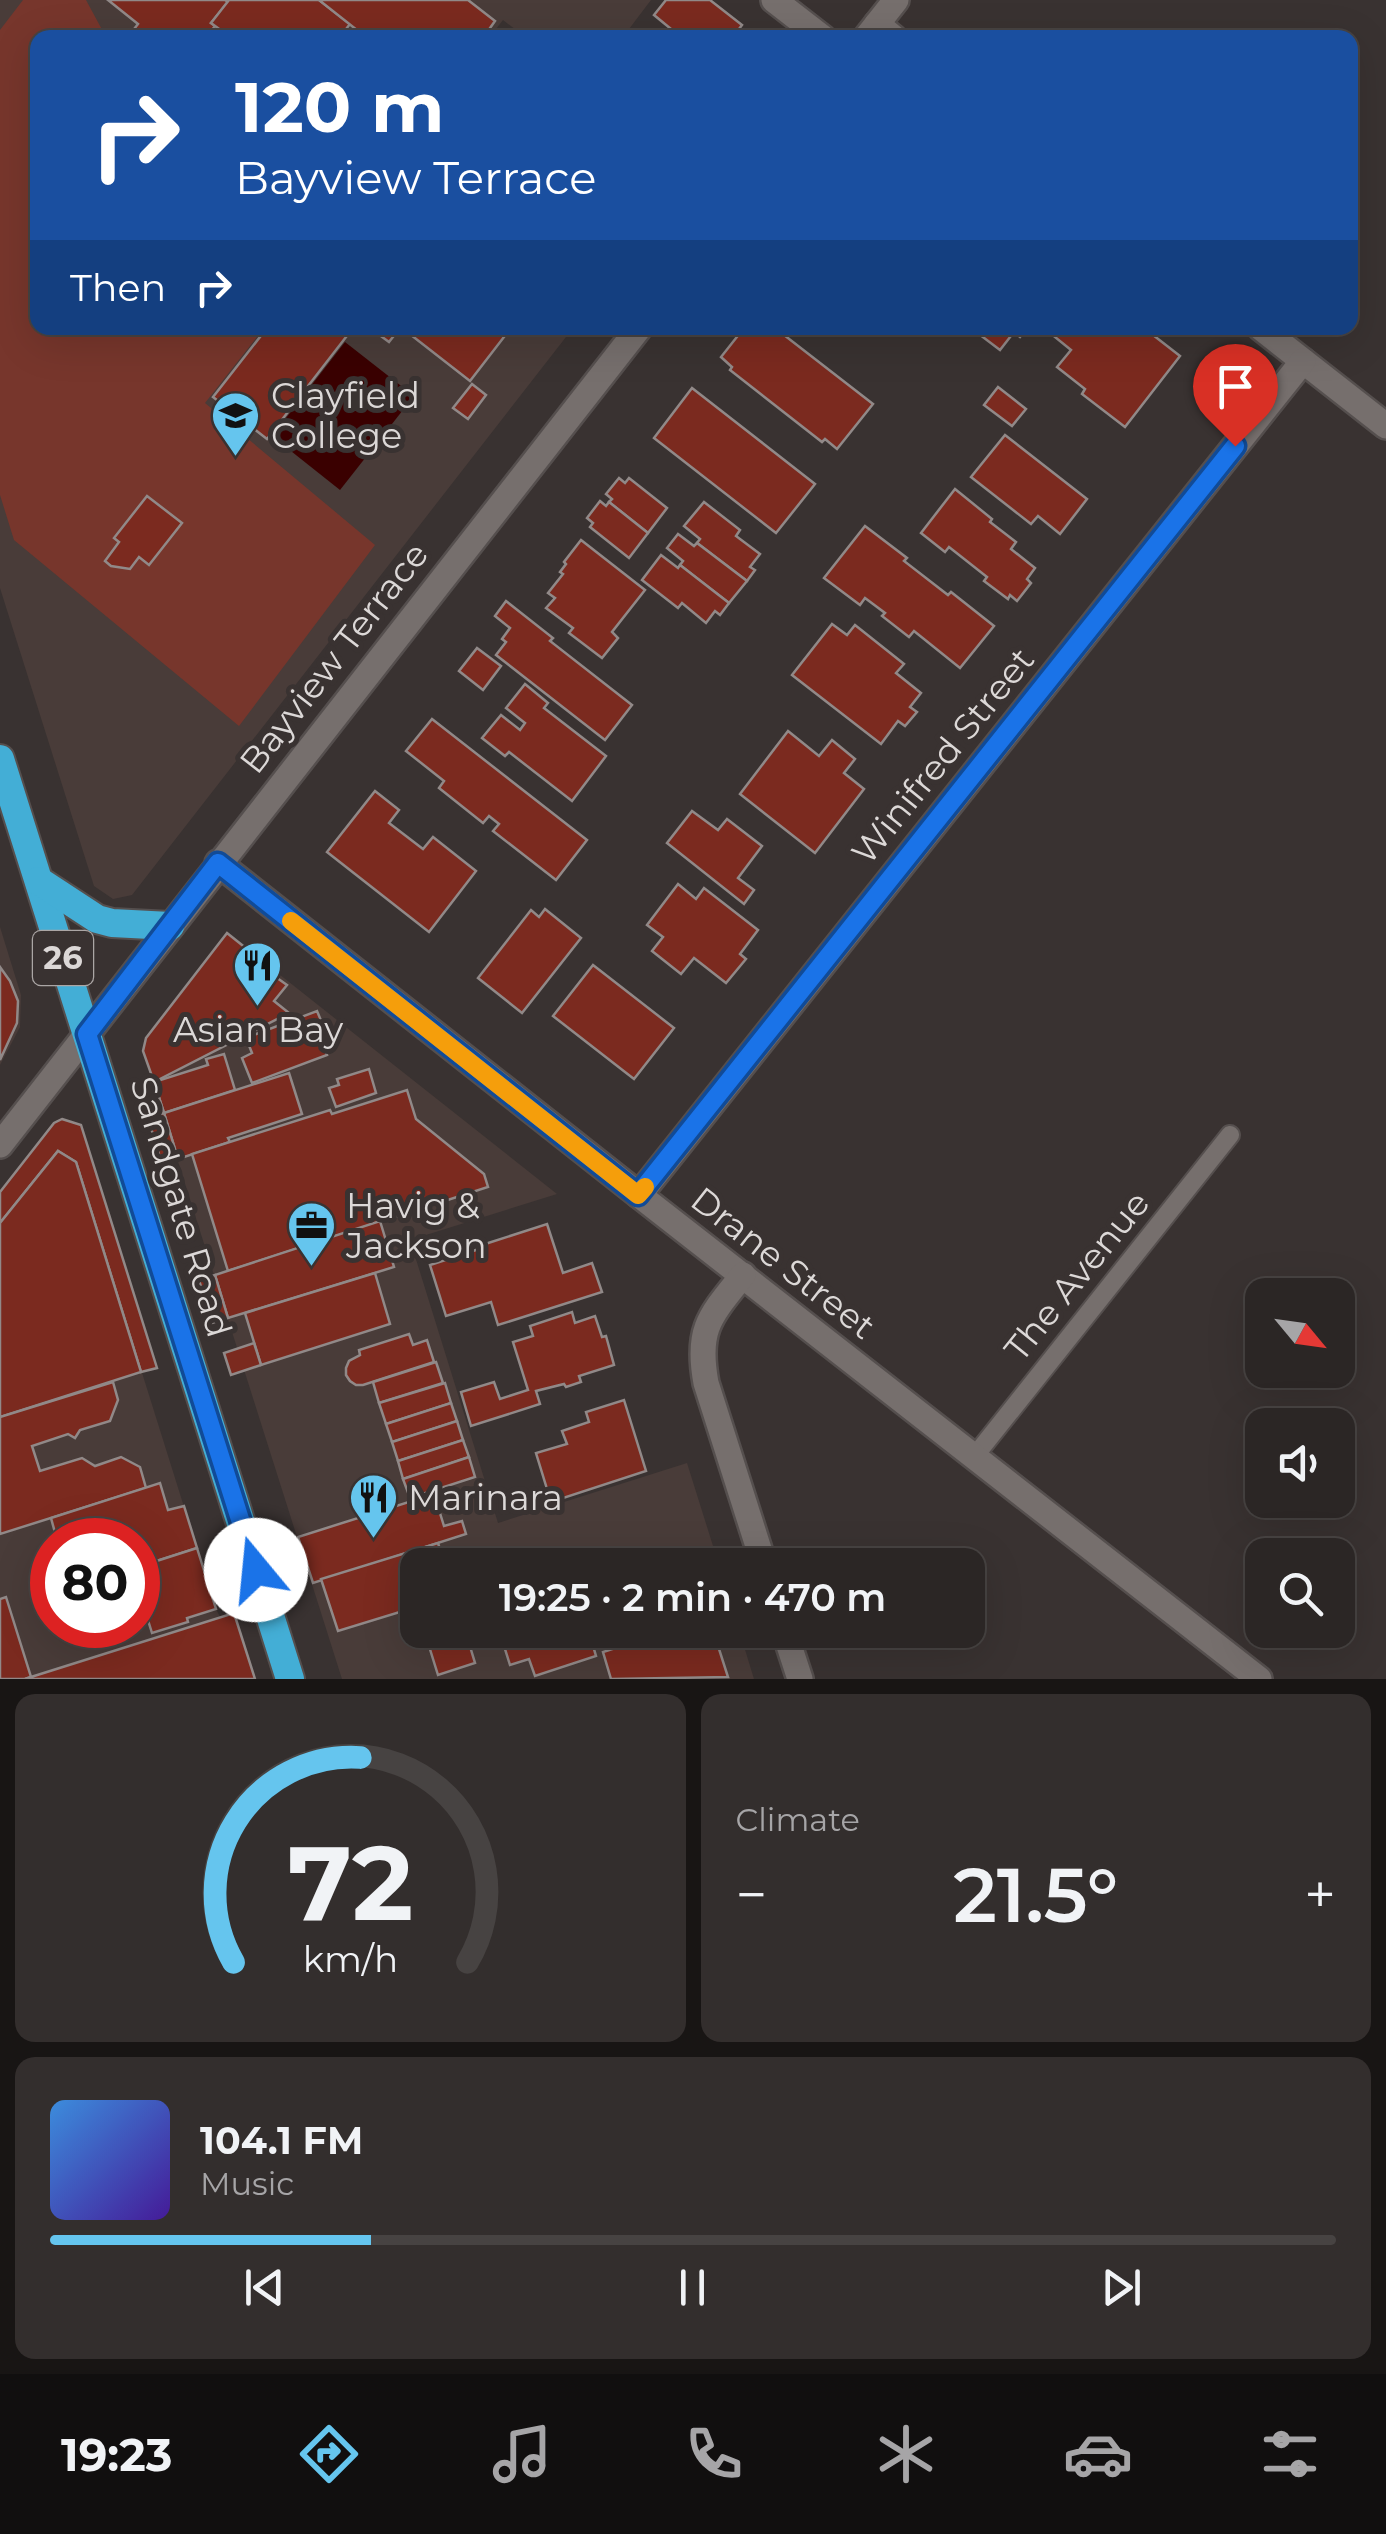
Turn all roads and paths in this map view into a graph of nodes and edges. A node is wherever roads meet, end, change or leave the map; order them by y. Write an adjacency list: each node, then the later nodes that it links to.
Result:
1 (774, 0): 3 (street)
2 (896, 0): 4 (street)
3 (813, 30)
4 (881, 30)
5 (633, 335): 10 (street, Bayview Terrace)
6 (1270, 335): 7 (street)
7 (1303, 360): 8 (street); 16 (street, Winifred Street)
8 (1386, 426)
9 (0, 759): 11 (highway, Sandgate Road / 26)
10 (218, 863): 12 (street, Bayview Terrace); 16 (street, Drane Street)
11 (39, 881): 12 (highway); 13 (highway, Sandgate Road / 26)
12 (170, 926): 13 (street, Bayview Terrace)
13 (87, 1034): 15 (street, Bayview Terrace); 21 (highway, Sandgate Road / 26)
14 (1230, 1135): 18 (lane, The Avenue)
15 (0, 1144)
16 (638, 1195): 17 (street, Drane Street)
17 (743, 1275): 18 (street, Drane Street); 19 (street)
18 (974, 1457): 23 (street, Drane Street)
19 (759, 1548)
20 (790, 1648): 22 (street)
21 (290, 1679)
22 (800, 1679)
23 (1258, 1679)

